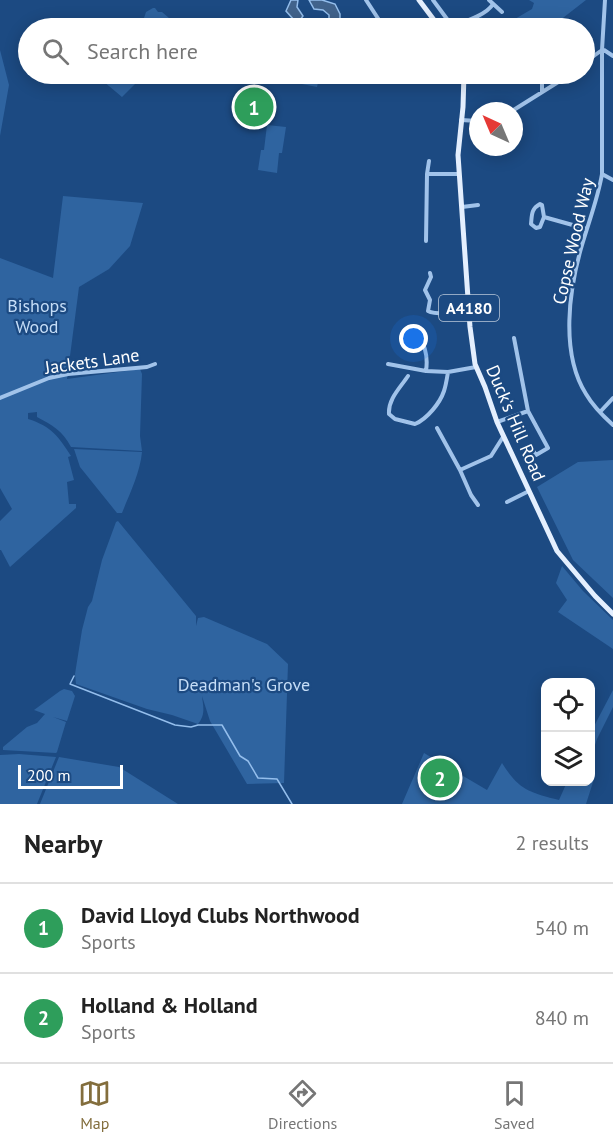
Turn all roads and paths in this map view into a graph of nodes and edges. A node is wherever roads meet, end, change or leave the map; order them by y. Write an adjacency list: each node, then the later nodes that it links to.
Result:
1 (366, 0): 8 (street)
2 (419, 0): 9 (main road)
3 (433, 0): 10 (street)
4 (489, 0): 6 (street)
5 (605, 0): 12 (street, Copse Wood Way)
6 (493, 4): 7 (street); 11 (street)
7 (502, 12)
8 (378, 18)
9 (432, 18)
10 (446, 18)
11 (473, 18)
12 (602, 50): 13 (street); 14 (street); 25 (street, Copse Wood Way)
13 (595, 55)
14 (613, 56)
15 (464, 84): 20 (main road, Duck's Hill Road / A4180)
16 (542, 84): 18 (street)
17 (556, 84): 18 (street)
18 (542, 93): 19 (street)
19 (523, 104)
20 (462, 120): 21 (street); 24 (main road, Duck's Hill Road / A4180)
21 (469, 120)
22 (429, 161): 23 (street)
23 (427, 174): 24 (street); 31 (street)
24 (459, 174): 28 (main road, Duck's Hill Road / A4180)
25 (602, 174): 26 (street); 30 (street, Copse Wood Way)
26 (613, 180)
27 (478, 205): 28 (street)
28 (462, 207): 33 (main road, Duck's Hill Road / A4180)
29 (544, 217): 29 (street); 30 (street)
30 (587, 229): 45 (street, Copse Wood Way)
31 (426, 241)
32 (430, 273): 33 (street)
33 (469, 313): 38 (main road, Duck's Hill Road / A4180)
34 (419, 336): 39 (street)
35 (514, 338): 44 (street)
36 (155, 364): 42 (street, Jackets Lane)
37 (388, 364): 39 (street)
38 (477, 367): 40 (street); 46 (main road, Duck's Hill Road / A4180)
39 (426, 371): 40 (street)
40 (448, 372): 41 (street)
41 (408, 376)
42 (0, 398)
43 (613, 398): 45 (street)
44 (528, 411): 46 (street); 50 (street)
45 (600, 412): 47 (street, Copse Wood Way)
46 (497, 422): 49 (main road, Duck's Hill Road / A4180)
47 (613, 426)
48 (437, 428): 51 (street)
49 (503, 437): 51 (street); 52 (main road, Duck's Hill Road / A4180)
50 (532, 448)
51 (460, 470): 54 (street)
52 (529, 491): 53 (street); 55 (main road, Duck's Hill Road / A4180)
53 (507, 502)
54 (478, 505)
55 (613, 614)

